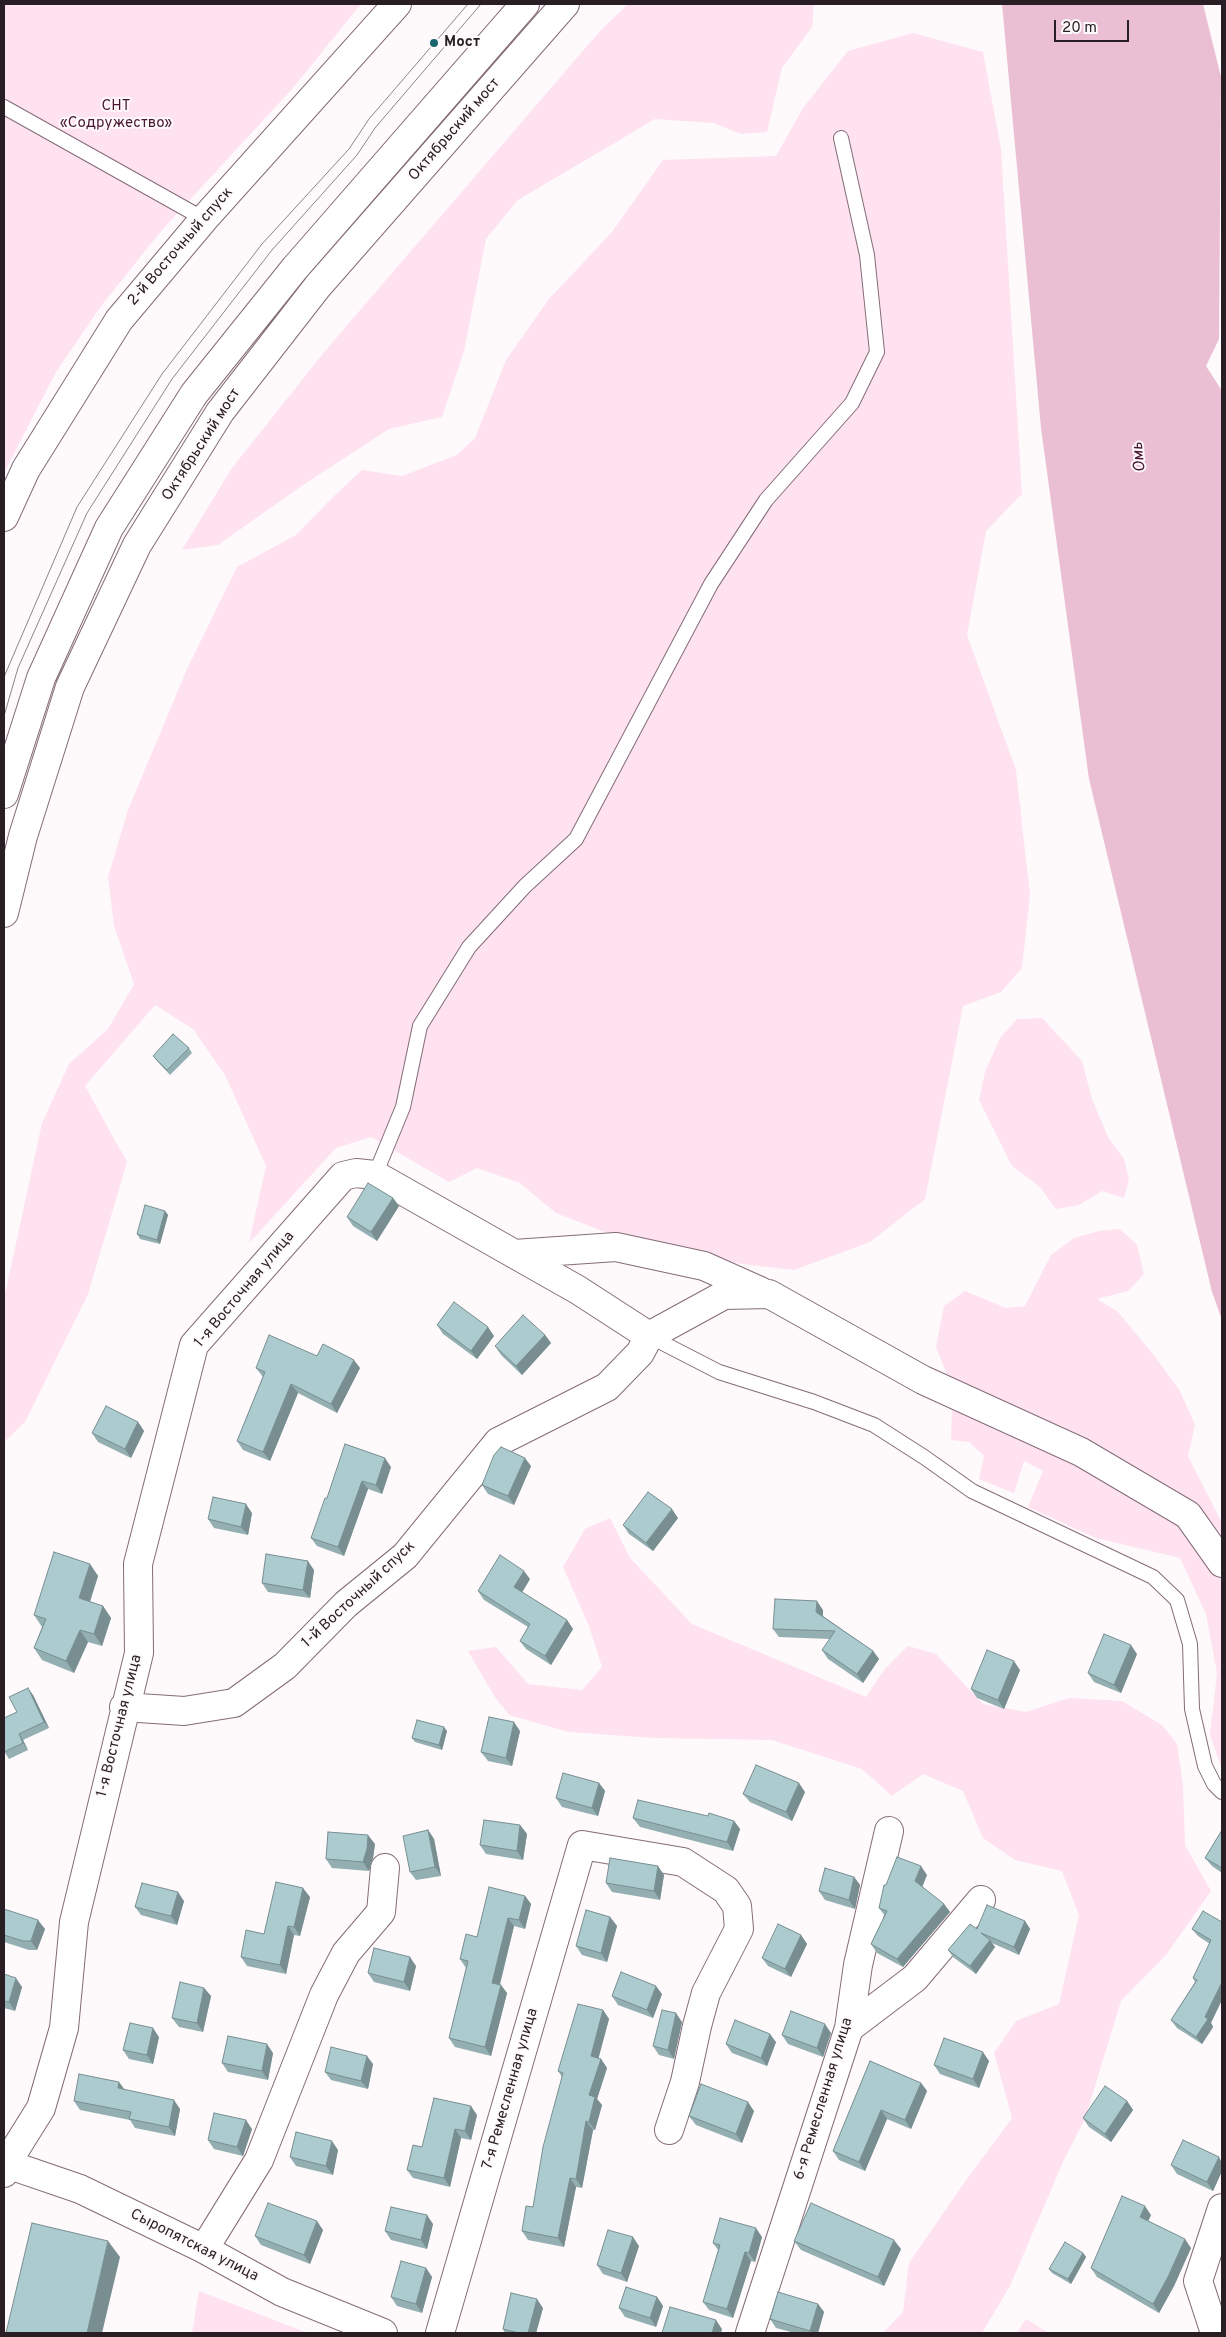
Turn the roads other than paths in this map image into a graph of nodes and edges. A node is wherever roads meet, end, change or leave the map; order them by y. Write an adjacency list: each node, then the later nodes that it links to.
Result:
1 (397, 4): 6 (street, 2-й Восточный спуск)
2 (525, 4): 8 (street, Октябрьский мост)
3 (565, 4): 9 (street, Октябрьский мост)
4 (4, 107): 6 (lane)
5 (841, 138): 10 (lane)
6 (204, 219): 7 (street, 2-й Восточный спуск)
7 (4, 518)
8 (4, 794)
9 (4, 913)
10 (375, 1175): 11 (street); 15 (street, 1-я Восточная улица)
11 (514, 1254): 12 (street); 13 (street)
12 (769, 1294): 13 (street); 14 (street)
13 (650, 1336): 15 (street, 1-й Восточный спуск); 16 (lane)
14 (1222, 1563)
15 (124, 1707): 22 (street, 1-я Восточная улица)
16 (1222, 1792)
17 (889, 1831): 20 (street, 6-я Ремесленная улица)
18 (385, 1868): 24 (street)
19 (981, 1900): 20 (street)
20 (849, 2028): 27 (street, 6-я Ремесленная улица)
21 (669, 2130): 26 (street, 7-я Ремесленная улица)
22 (4, 2167): 24 (street, Сыропятская улица)
23 (1222, 2208): 28 (street)
24 (204, 2249): 25 (street, Сыропятская улица)
25 (383, 2333)
26 (440, 2333)
27 (750, 2333)
28 (1215, 2333)

